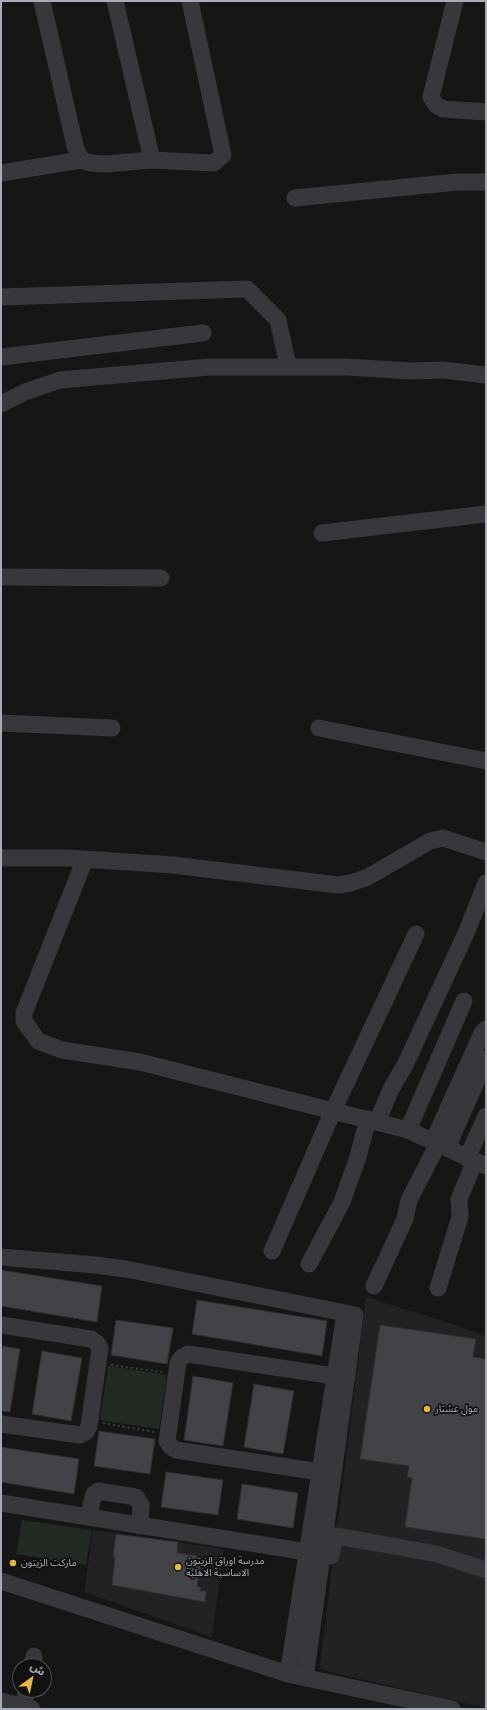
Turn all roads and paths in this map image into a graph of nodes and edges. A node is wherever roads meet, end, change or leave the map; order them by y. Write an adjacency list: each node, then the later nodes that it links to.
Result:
1 (42, 1): 6 (street)
2 (115, 1): 7 (street)
3 (190, 1): 7 (street)
4 (455, 1): 5 (street)
5 (486, 112)
6 (81, 160): 7 (street); 8 (street)
7 (152, 160)
8 (1, 172)
9 (486, 182): 10 (street)
10 (295, 198)
11 (1, 297): 14 (street)
12 (203, 333): 13 (street)
13 (1, 356)
14 (288, 366): 15 (street); 16 (street)
15 (486, 375)
16 (1, 404)
17 (486, 514): 18 (street)
18 (322, 533)
19 (1, 577): 20 (street)
20 (161, 578)
21 (1, 723): 22 (street)
22 (112, 728)
23 (319, 728): 24 (street)
24 (486, 761)
25 (486, 852): 27 (street)
26 (1, 858): 27 (street)
27 (85, 859): 33 (street)
28 (486, 883): 35 (street)
29 (416, 934): 33 (street)
30 (464, 1001): 36 (street)
31 (486, 1029): 37 (street)
32 (486, 1059): 37 (street)
33 (333, 1110): 35 (street); 39 (street)
34 (486, 1116): 38 (street)
35 (373, 1121): 36 (street); 41 (street)
36 (408, 1130): 37 (street)
37 (439, 1145): 38 (street); 42 (street)
38 (476, 1162): 43 (street)
39 (272, 1250)
40 (1, 1257): 47 (street)
41 (310, 1264)
42 (374, 1286)
43 (438, 1288)
44 (1, 1325): 45 (street)
45 (98, 1362): 46 (path); 48 (street)
46 (177, 1375): 47 (street); 50 (street)
47 (341, 1377): 51 (street); 58 (street)
48 (90, 1420): 49 (street); 50 (path)
49 (1, 1424)
50 (168, 1434): 51 (street)
51 (320, 1472): 55 (street)
52 (1, 1503): 53 (street)
53 (88, 1517): 54 (street); 54 (street)
54 (140, 1526): 55 (street)
55 (307, 1552): 59 (street)
56 (486, 1570): 58 (street)
57 (1, 1581): 59 (street)
58 (314, 1609): 60 (street)
59 (288, 1674): 60 (street)
60 (305, 1678): 64 (street)
61 (27, 1698): 63 (street)
62 (1, 1701): 63 (street)
63 (26, 1708)
64 (452, 1709)

